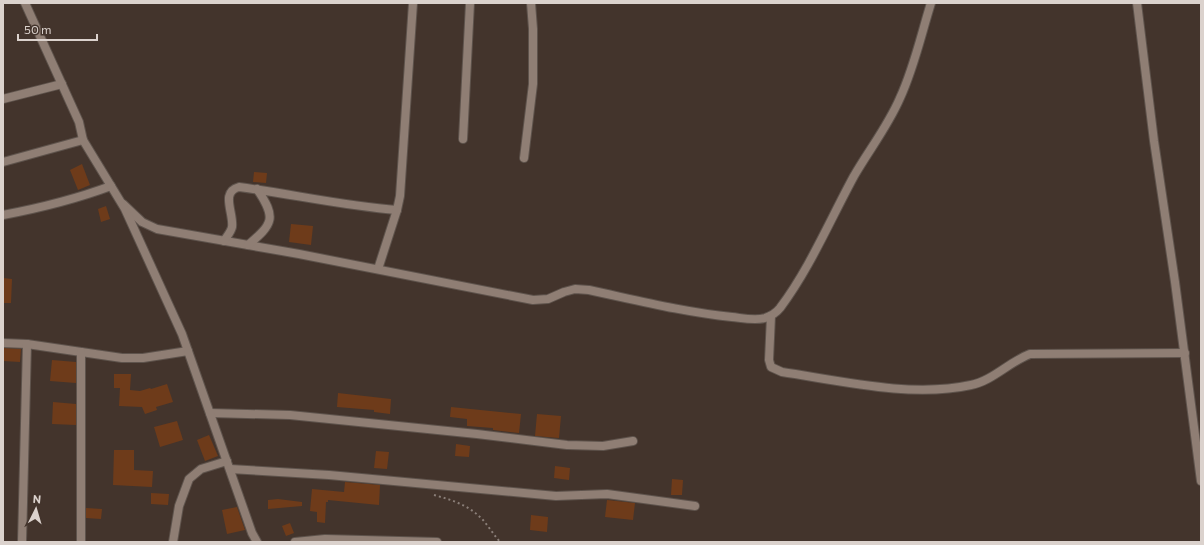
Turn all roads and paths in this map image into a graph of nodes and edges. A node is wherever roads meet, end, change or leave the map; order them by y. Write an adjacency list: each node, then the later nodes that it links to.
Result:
1 (25, 3): 7 (street)
2 (413, 3): 16 (street)
3 (470, 3): 9 (street)
4 (531, 3): 11 (street)
5 (931, 3): 21 (street)
6 (1137, 3): 26 (street)
7 (62, 84): 8 (street); 10 (street)
8 (3, 99)
9 (462, 139)
10 (83, 140): 12 (street); 13 (street)
11 (524, 158)
12 (3, 162)
13 (111, 186): 15 (street); 17 (street)
14 (257, 189): 16 (street); 18 (street); 19 (street)
15 (122, 203): 18 (street); 24 (street)
16 (398, 210): 20 (street)
17 (3, 215)
18 (224, 241): 19 (street)
19 (248, 245): 20 (street)
20 (378, 269): 21 (street)
21 (771, 316): 26 (street)
22 (3, 343): 23 (street)
23 (27, 344): 25 (street); 33 (street)
24 (188, 351): 25 (street); 27 (street)
25 (81, 352): 34 (street)
26 (1185, 353): 30 (street)
27 (210, 413): 28 (street); 29 (street)
28 (633, 441)
29 (228, 465): 32 (street); 35 (street); 36 (street)
30 (1201, 482)
31 (431, 494): 39 (path)
32 (695, 506)
33 (22, 542)
34 (81, 542)
35 (173, 542)
36 (257, 542)
37 (295, 542): 38 (street)
38 (437, 542)
39 (500, 542)

